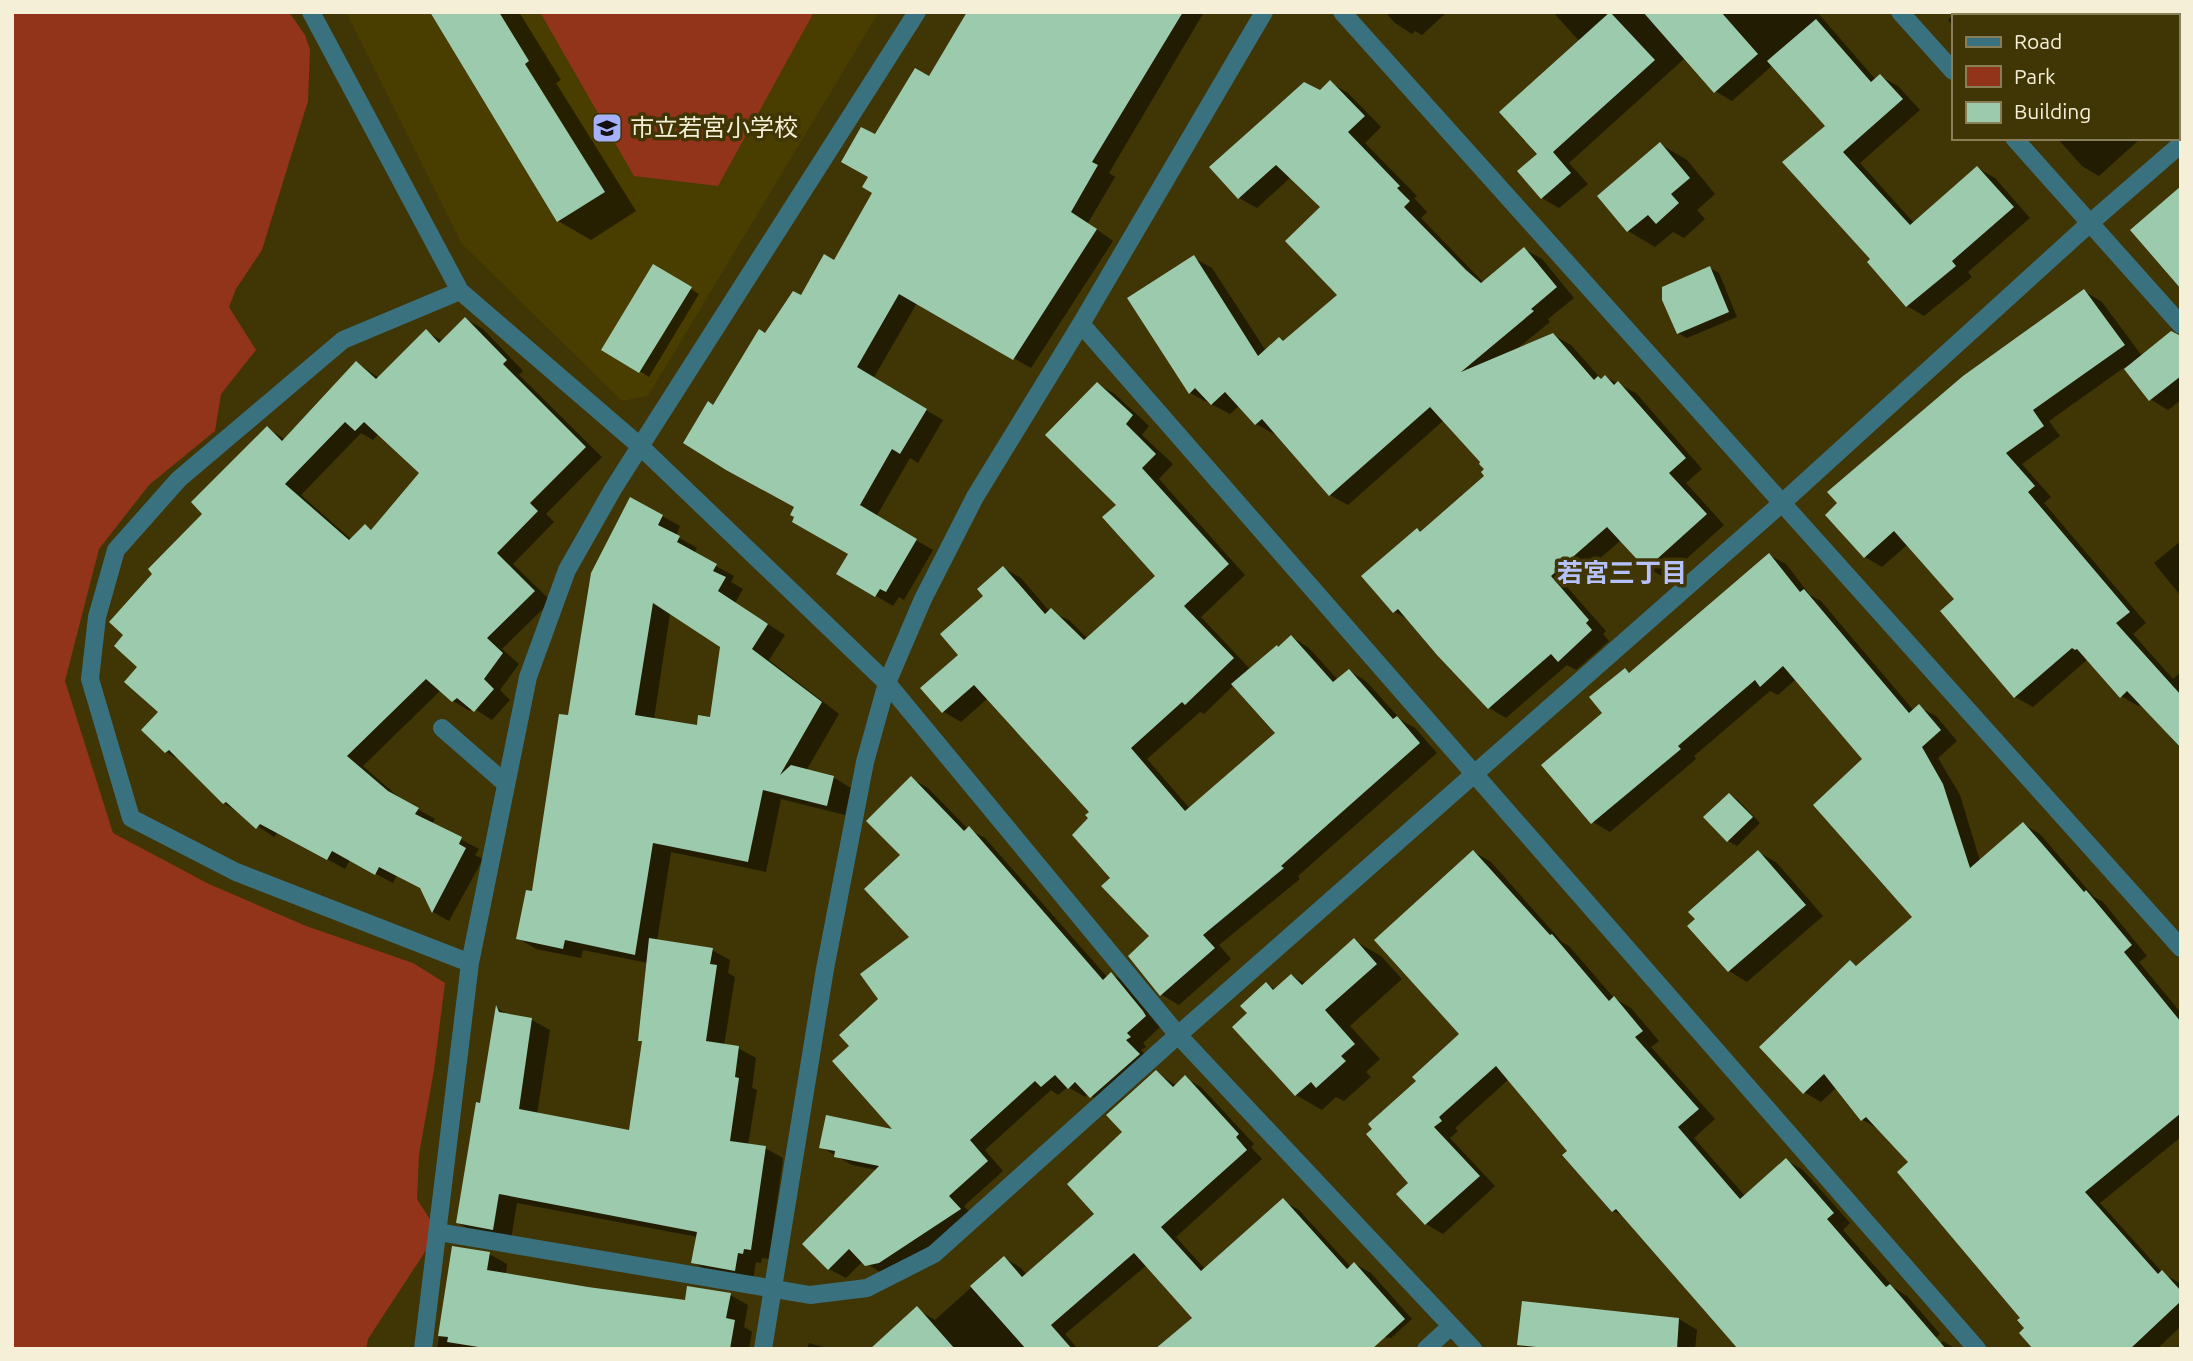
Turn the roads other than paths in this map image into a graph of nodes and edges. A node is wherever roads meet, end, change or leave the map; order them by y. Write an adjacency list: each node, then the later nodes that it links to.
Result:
1 (311, 12): 10 (street)
2 (917, 12): 13 (street)
3 (1264, 12): 11 (street)
4 (1342, 12): 14 (street)
5 (1900, 12): 6 (street)
6 (1952, 70)
7 (2016, 140): 9 (street)
8 (2181, 144): 9 (street)
9 (2090, 223): 12 (street); 14 (street)
10 (460, 291): 13 (street); 20 (street)
11 (1081, 324): 15 (street); 17 (street)
12 (2181, 325)
13 (641, 447): 15 (street); 18 (street)
14 (1783, 502): 17 (street); 19 (street)
15 (887, 683): 21 (street); 23 (street)
16 (442, 727): 18 (street)
17 (1476, 775): 21 (street); 29 (street)
18 (505, 783): 20 (street)
19 (2181, 948)
20 (470, 963): 22 (street)
21 (1178, 1035): 23 (street); 24 (street)
22 (438, 1232): 23 (street); 25 (street)
23 (773, 1288): 26 (street)
24 (1451, 1326): 27 (street); 28 (street)
25 (423, 1349)
26 (763, 1349)
27 (1426, 1349)
28 (1473, 1349)
29 (1977, 1349)

